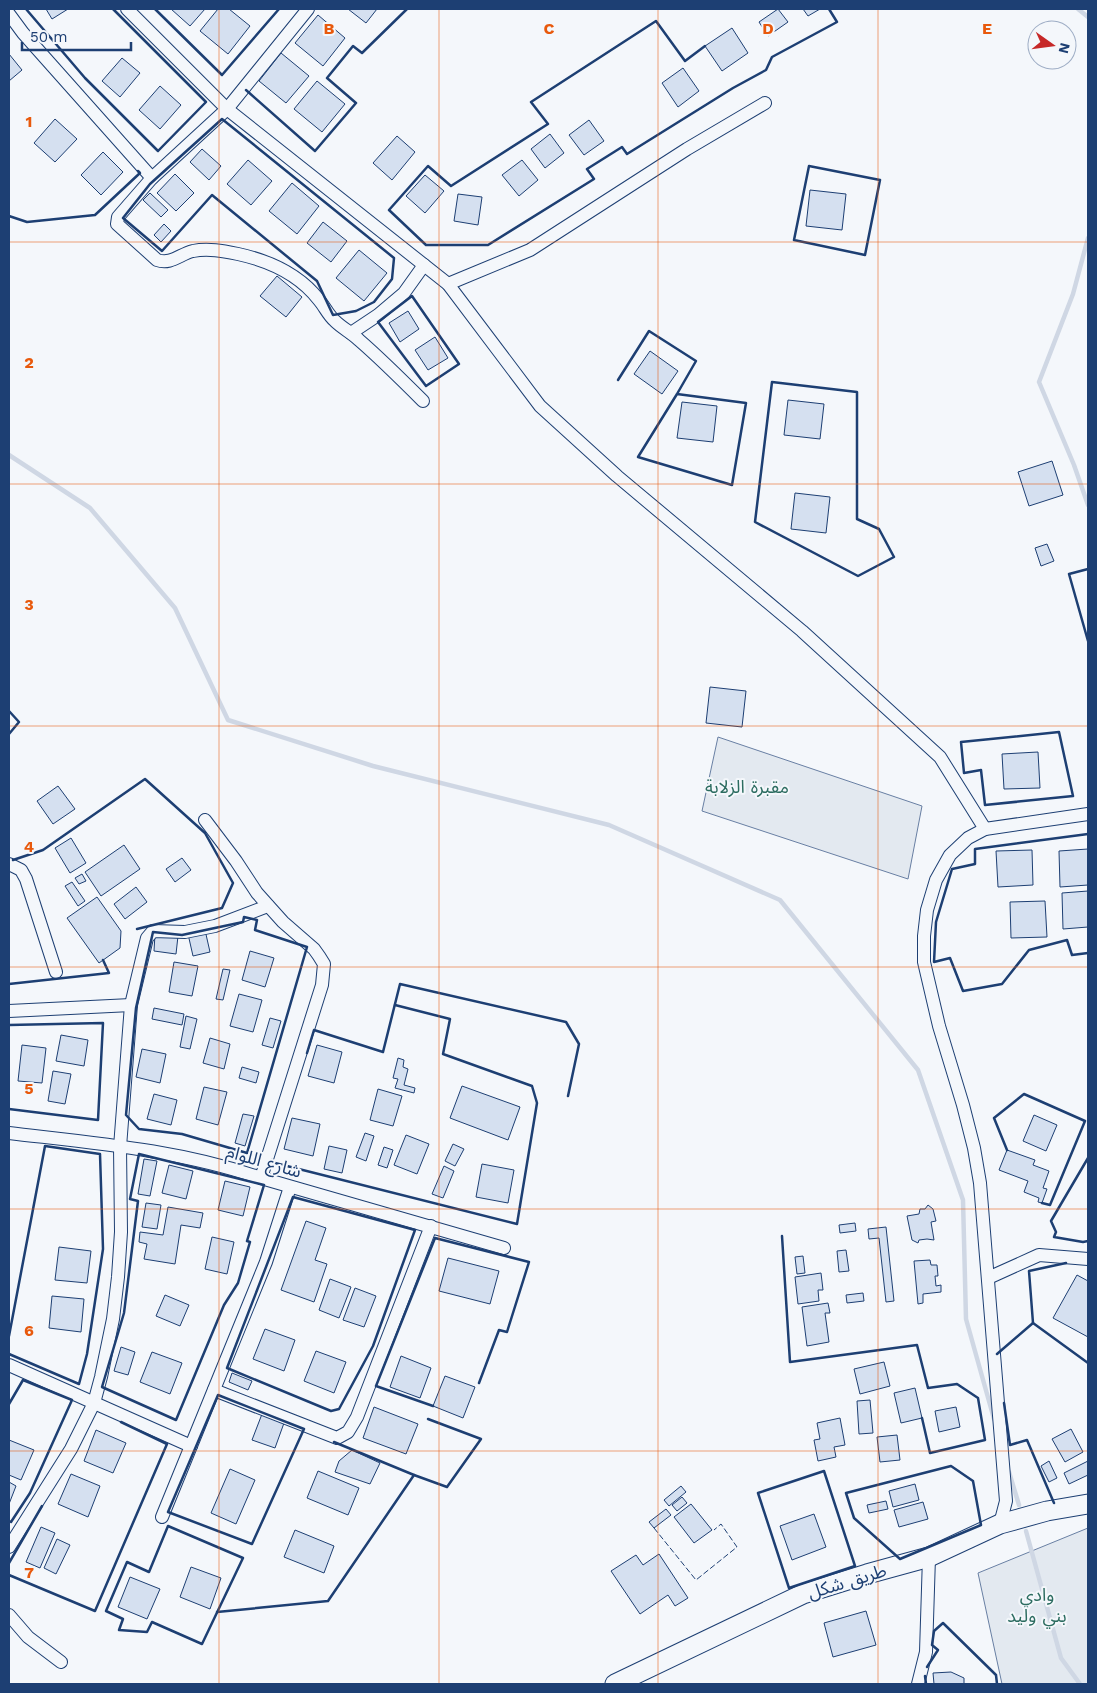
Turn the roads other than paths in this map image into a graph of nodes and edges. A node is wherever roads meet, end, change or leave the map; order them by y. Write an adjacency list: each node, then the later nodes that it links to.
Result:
1 (127, 9): 5 (street)
2 (308, 9): 5 (street)
3 (9, 14): 6 (street)
4 (765, 103): 8 (street)
5 (227, 109): 6 (street); 7 (street)
6 (152, 178): 9 (street)
7 (424, 265): 8 (street); 9 (street)
8 (448, 284): 13 (street)
9 (351, 333): 10 (street)
10 (423, 401)
11 (1088, 814): 13 (street)
12 (205, 820): 15 (street)
13 (985, 829): 26 (street)
14 (9, 864): 16 (street)
15 (268, 906): 17 (street); 21 (street)
16 (56, 972)
17 (131, 1005): 18 (street); 20 (street)
18 (9, 1011)
19 (9, 1133): 20 (street, شارع اللوام)
20 (120, 1147): 21 (street, شارع اللوام); 29 (street)
21 (261, 1178): 22 (street, شارع اللوام)
22 (290, 1186): 23 (street, شارع اللوام); 28 (street)
23 (431, 1226): 24 (street, شارع اللوام); 28 (street)
24 (504, 1248)
25 (1088, 1259): 26 (street)
26 (988, 1278): 33 (street)
27 (9, 1365): 29 (street)
28 (214, 1390): 30 (street)
29 (94, 1403): 30 (street); 34 (street)
30 (191, 1446): 32 (street)
31 (1088, 1504): 33 (main road, طريق شكل)
32 (162, 1517)
33 (1000, 1524): 35 (main road, طريق شكل)
34 (9, 1547)
35 (929, 1557): 38 (main road, طريق شكل); 39 (street)
36 (9, 1615): 37 (street)
37 (61, 1662)
38 (615, 1684)
39 (918, 1684)

